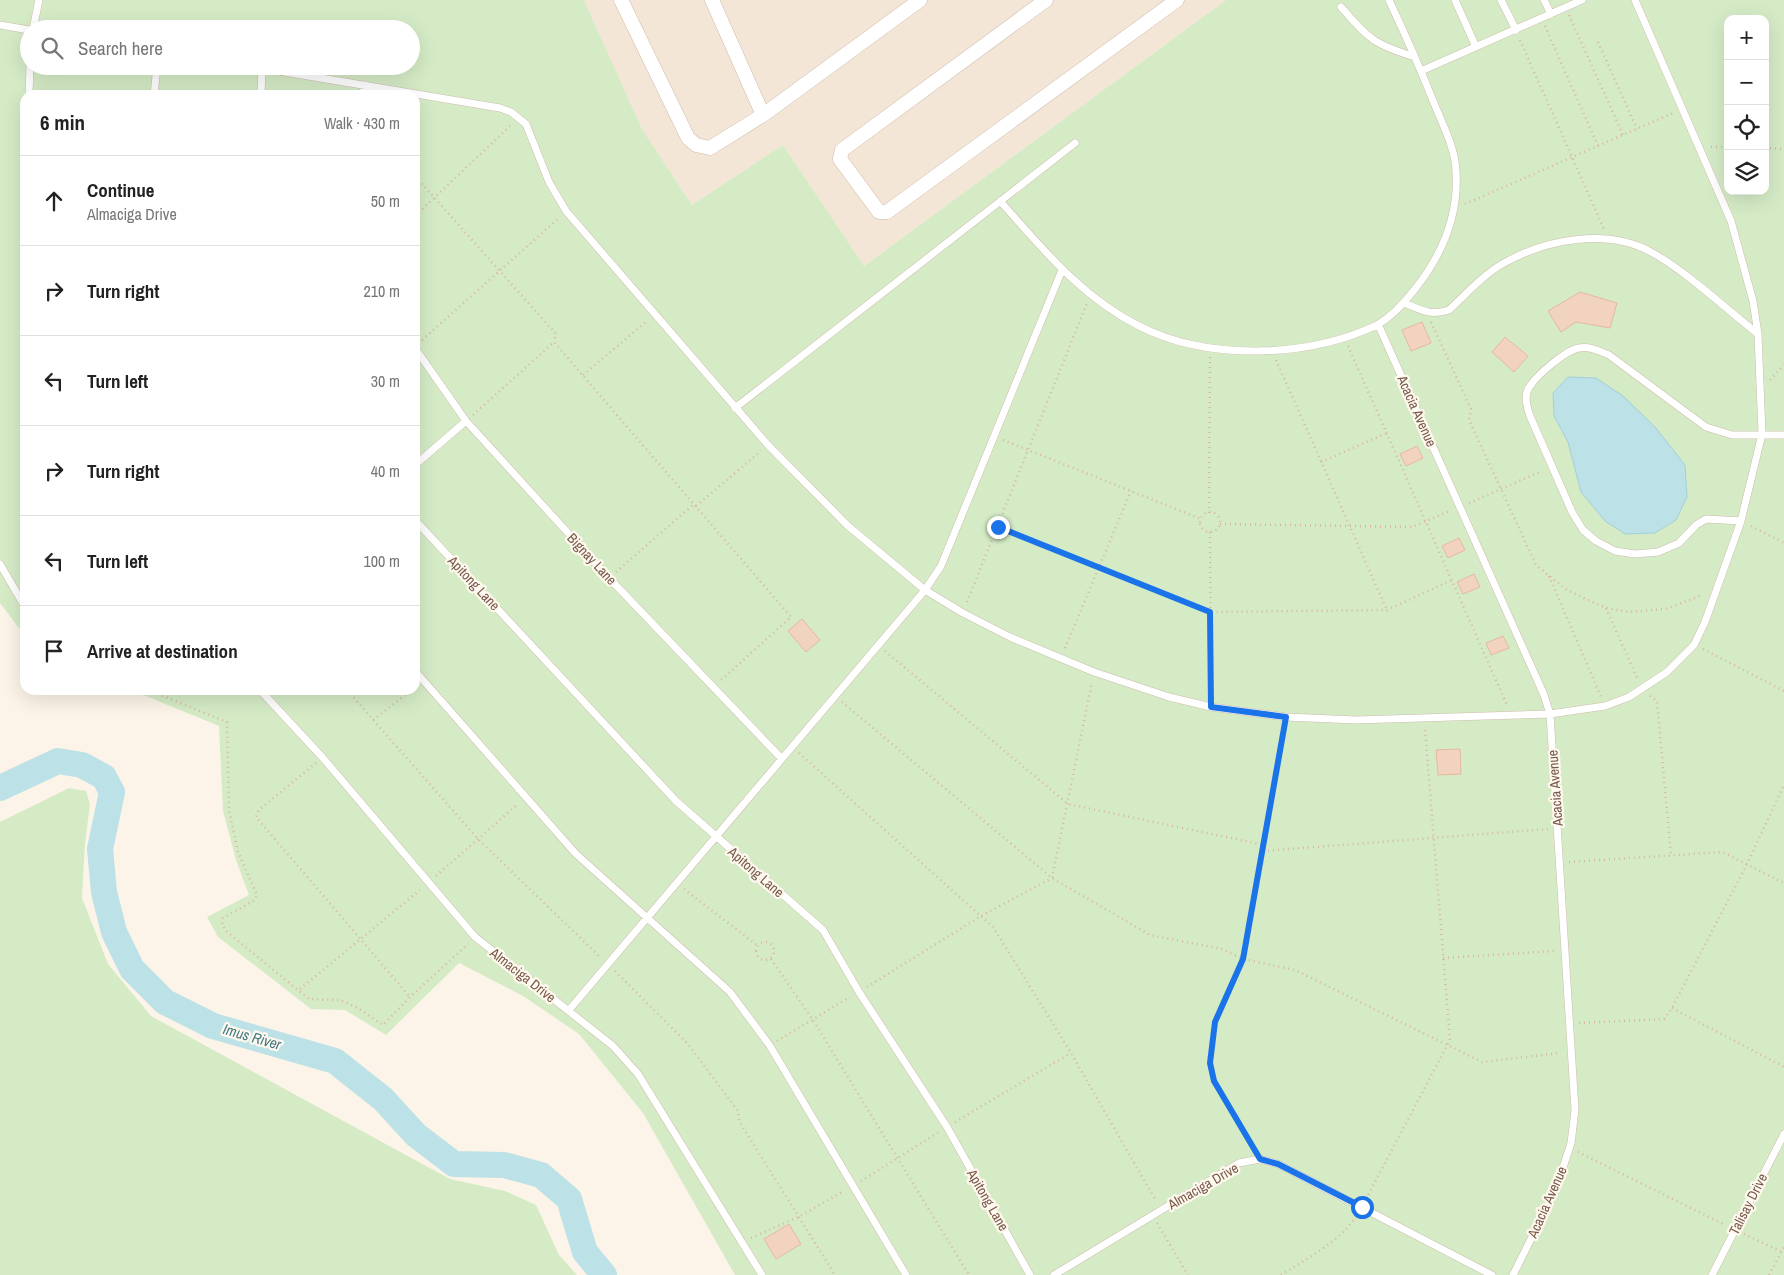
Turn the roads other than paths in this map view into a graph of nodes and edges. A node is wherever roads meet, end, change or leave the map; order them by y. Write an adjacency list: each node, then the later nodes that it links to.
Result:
1 (39, 0): 15 (lane)
2 (620, 0): 33 (street)
3 (712, 0): 33 (street)
4 (920, 0): 33 (street)
5 (1046, 0): 6 (street)
6 (1177, 0)
7 (1389, 0): 20 (lane)
8 (1455, 0): 19 (lane)
9 (1501, 0): 18 (lane)
10 (1544, 0): 14 (lane)
11 (1582, 0): 14 (lane)
12 (1635, 0): 39 (lane)
13 (1341, 7): 20 (lane)
14 (1551, 14): 18 (lane)
15 (35, 20)
16 (0, 25): 17 (lane)
17 (20, 28)
18 (1516, 30): 19 (lane)
19 (1476, 47): 21 (lane)
20 (1415, 57): 21 (lane)
21 (1421, 71): 37 (lane)
22 (30, 75): 27 (lane)
23 (156, 75): 28 (lane)
24 (262, 75): 29 (lane)
25 (304, 75): 26 (lane)
26 (364, 85): 30 (lane); 31 (lane)
27 (30, 90)
28 (155, 90)
29 (261, 90)
30 (363, 90)
31 (394, 90)
32 (420, 94): 41 (lane)
33 (763, 115)
34 (1075, 143): 35 (lane)
35 (1000, 201): 36 (lane); 41 (lane)
36 (1062, 270): 38 (lane); 49 (lane)
37 (1404, 303): 38 (lane); 39 (lane)
38 (1378, 324): 53 (lane, Acacia Avenue)
39 (1758, 334): 43 (lane)
40 (420, 354): 42 (lane, Bignay Lane)
41 (735, 408): 49 (lane)
42 (466, 421): 45 (lane); 54 (lane, Bignay Lane)
43 (1762, 434): 44 (lane); 46 (lane); 46 (lane)
44 (1784, 435)
45 (420, 461)
46 (1741, 521): 53 (lane)
47 (420, 525): 55 (lane, Apitong Lane)
48 (0, 564): 50 (lane)
49 (925, 590): 53 (lane); 54 (lane)
50 (20, 598)
51 (420, 677): 56 (lane)
52 (265, 695): 57 (lane, Almaciga Drive)
53 (1550, 714): 64 (lane, Acacia Avenue)
54 (782, 759): 55 (lane)
55 (716, 837): 56 (lane); 61 (lane, Apitong Lane)
56 (648, 918): 57 (lane); 60 (lane)
57 (570, 1010): 59 (lane, Almaciga Drive)
58 (1784, 1134): 65 (lane, Talisay Drive)
59 (762, 1275)
60 (906, 1275)
61 (1030, 1275)
62 (1054, 1275): 63 (lane, Almaciga Drive)
63 (1492, 1275)
64 (1513, 1275)
65 (1712, 1275)

